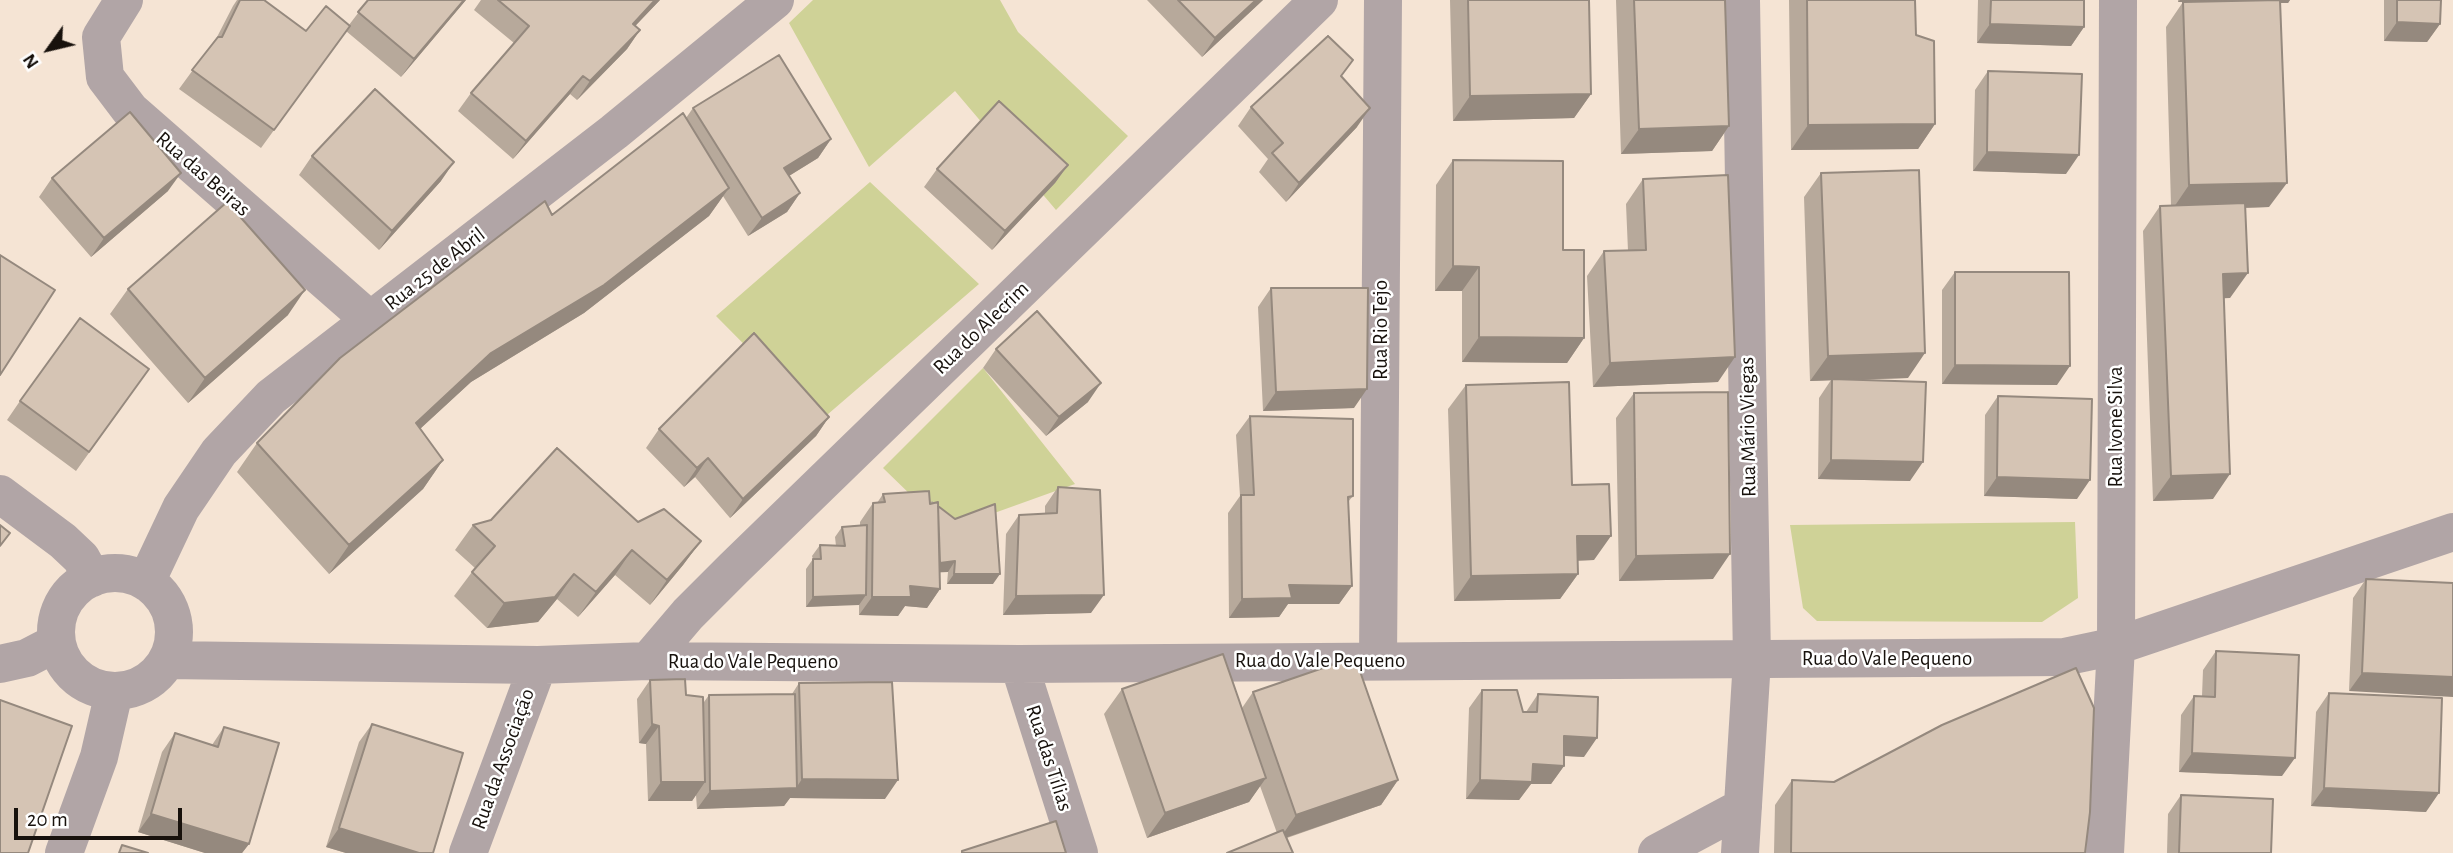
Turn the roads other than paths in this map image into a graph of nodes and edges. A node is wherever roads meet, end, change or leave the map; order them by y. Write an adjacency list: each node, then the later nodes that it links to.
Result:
1 (124, 0): 7 (street, Rua das Beiras)
2 (775, 0): 7 (street, Rua 25 de Abril)
3 (1319, 0): 17 (street, Rua do Alecrim)
4 (1383, 0): 15 (street, Rua Rio Tejo)
5 (1741, 0): 16 (street, Rua Mário Viegas)
6 (2118, 0): 13 (street, Rua Ivone Silva)
7 (370, 320): 11 (street, Rua 25 de Abril)
8 (0, 494): 10 (street)
9 (2453, 532): 13 (street, Rua do Vale Pequeno)
10 (92, 578): 11 (street); 12 (street)
11 (146, 583): 14 (street)
12 (56, 643): 18 (street); 21 (street)
13 (2116, 646): 16 (street, Rua do Vale Pequeno); 28 (street, Rua Ivone Silva)
14 (167, 660): 20 (street, Rua do Vale Pequeno); 21 (street)
15 (1378, 660): 16 (street, Rua do Vale Pequeno); 19 (street, Rua do Vale Pequeno)
16 (1752, 660): 22 (street, Rua Mário Viegas)
17 (648, 661): 19 (street, Rua do Vale Pequeno); 20 (street, Rua do Vale Pequeno)
18 (0, 664)
19 (1019, 664): 25 (street, Rua das Tílias)
20 (538, 665): 24 (street, Rua da Associação)
21 (114, 692): 23 (street)
22 (1743, 807): 26 (street); 27 (street, Rua Mário Viegas)
23 (64, 853)
24 (468, 853)
25 (1079, 853)
26 (1657, 853)
27 (1740, 853)
28 (2105, 853)

